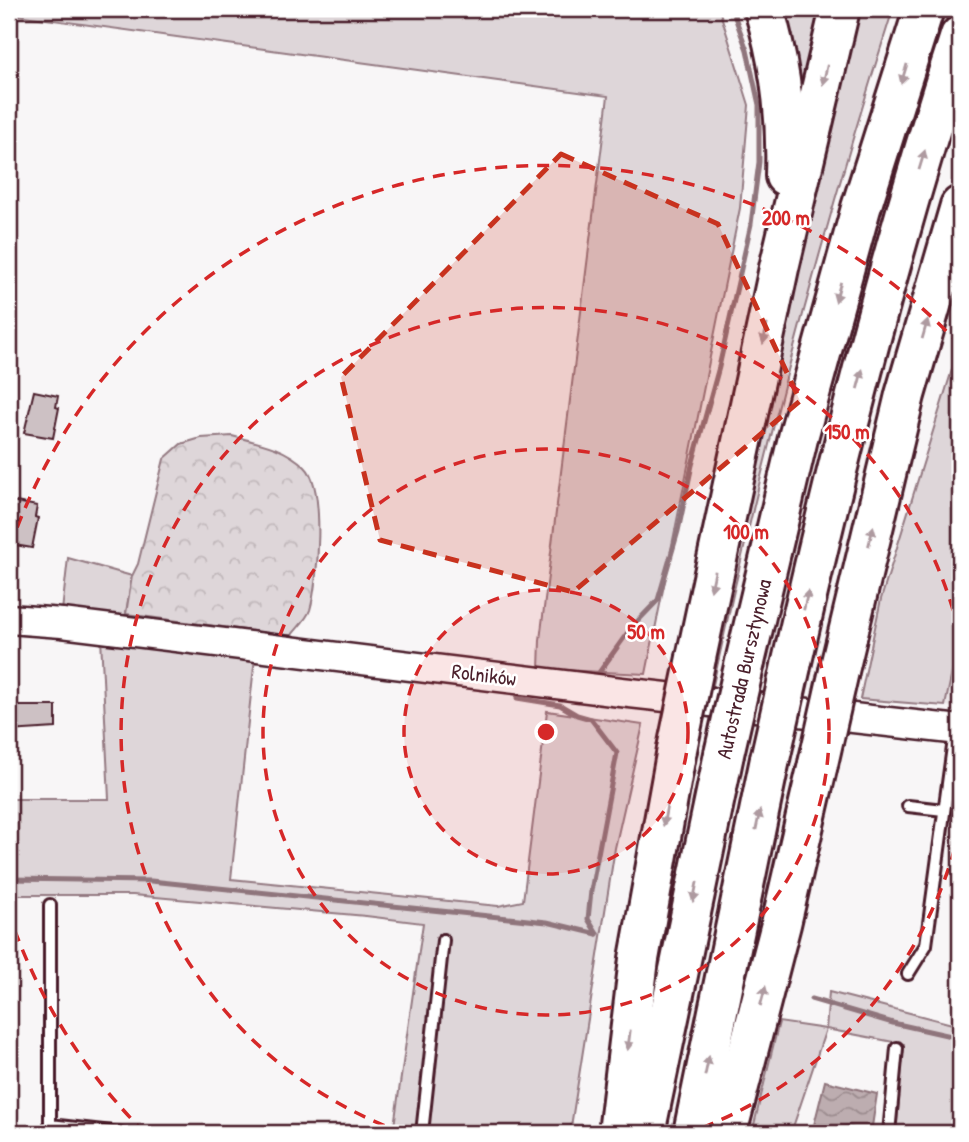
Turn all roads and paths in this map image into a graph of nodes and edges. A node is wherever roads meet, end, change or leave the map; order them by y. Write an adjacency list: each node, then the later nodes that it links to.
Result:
1 (764, 9): 6 (highway)
2 (840, 9): 6 (highway, one-way to 6)
3 (924, 9): 19 (highway, Autostrada Bursztynowa, one-way to 19, bridge)
4 (960, 36): 20 (highway, one-way to 4, bridge)
5 (960, 206): 21 (highway, one-way to 5, bridge)
6 (779, 268): 18 (highway, one-way to 18, bridge)
7 (9, 619): 8 (street, Rolników)
8 (958, 729): 10 (lane)
9 (908, 806): 10 (lane)
10 (944, 810): 13 (lane)
11 (50, 905): 15 (lane)
12 (443, 940): 17 (lane)
13 (908, 974)
14 (897, 1048): 22 (lane)
15 (100, 1132): 16 (lane)
16 (121, 1133)
17 (422, 1133)
18 (618, 1133)
19 (645, 1133)
20 (693, 1133)
21 (727, 1133)
22 (889, 1133)

